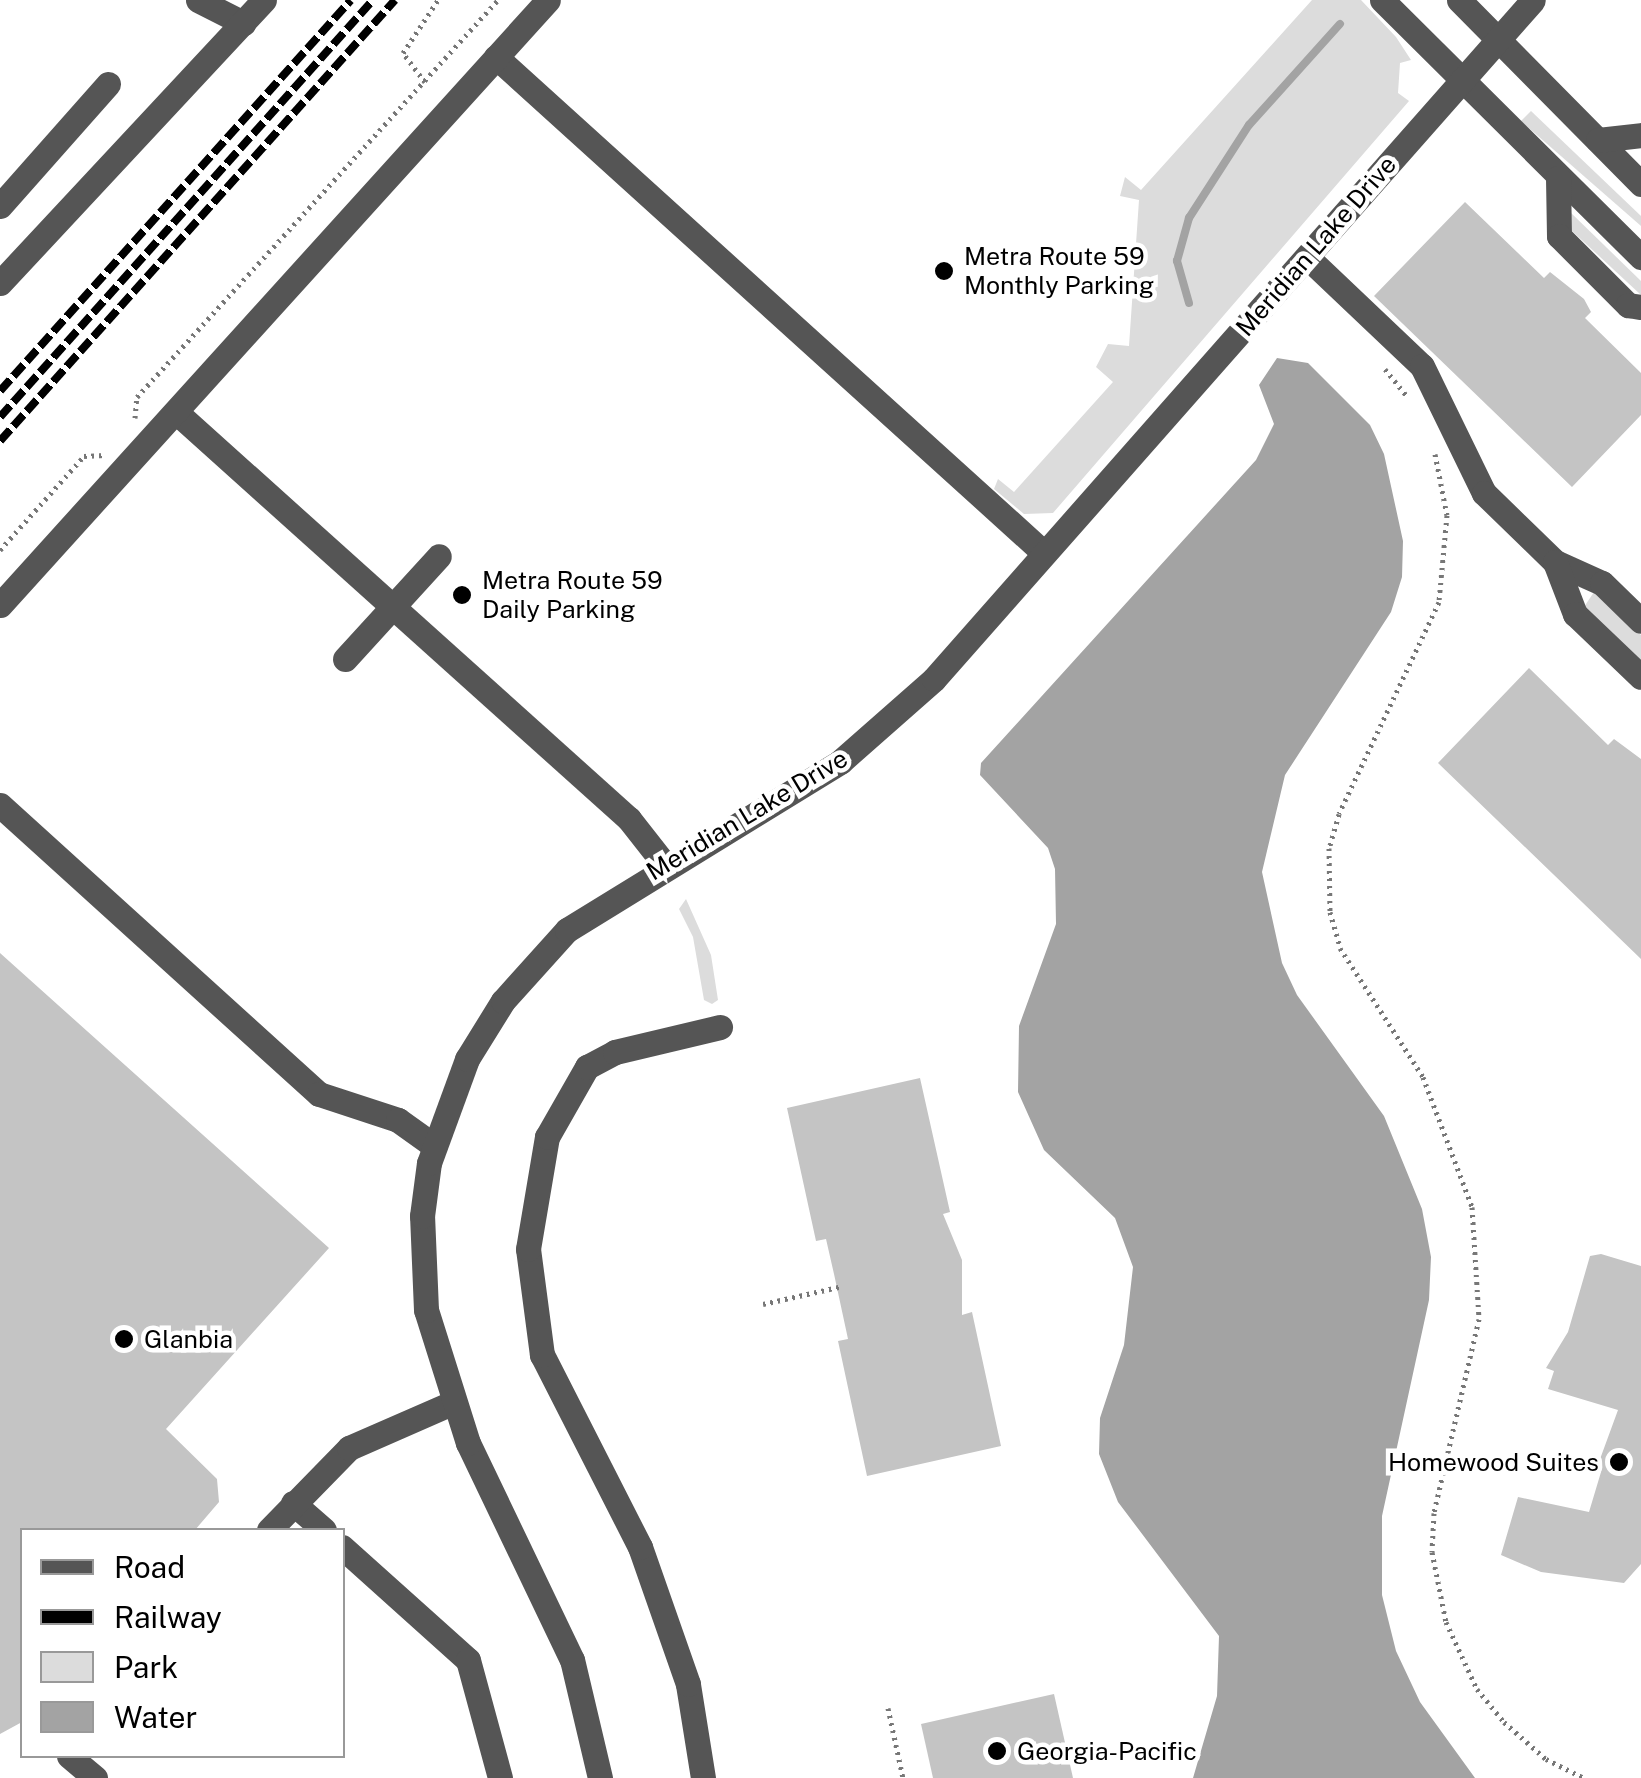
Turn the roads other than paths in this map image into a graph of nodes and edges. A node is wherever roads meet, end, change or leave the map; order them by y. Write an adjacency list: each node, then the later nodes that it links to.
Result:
1 (198, 0): 7 (street)
2 (264, 0): 7 (street)
3 (548, 0): 9 (street)
4 (1382, 0): 10 (street)
5 (1459, 0): 8 (street)
6 (1533, 0): 8 (street, Meridian Lake Drive)
7 (244, 23): 19 (street)
8 (1498, 39): 10 (street, Meridian Lake Drive); 13 (street)
9 (496, 57): 21 (street); 22 (street)
10 (1460, 82): 14 (street); 17 (street, Meridian Lake Drive)
11 (108, 84): 16 (street)
12 (1641, 135): 13 (street)
13 (1598, 140): 15 (street)
14 (1558, 178): 18 (street); 20 (street)
15 (1641, 184)
16 (0, 206)
17 (1307, 257): 22 (street, Meridian Lake Drive); 24 (street)
18 (1641, 257)
19 (0, 283)
20 (1641, 307)
21 (176, 412): 25 (street); 26 (street)
22 (1044, 552): 31 (street, Meridian Lake Drive)
23 (439, 556): 26 (street)
24 (1555, 562): 27 (street); 29 (street)
25 (0, 606)
26 (392, 608): 28 (street); 31 (street)
27 (1641, 621)
28 (345, 660)
29 (1641, 677)
30 (0, 805): 33 (street)
31 (666, 866): 33 (street, Meridian Lake Drive)
32 (720, 1027): 43 (street)
33 (434, 1145): 34 (street, Meridian Lake Drive)
34 (452, 1403): 35 (street); 42 (street, Meridian Lake Drive)
35 (293, 1503): 36 (street); 37 (street)
36 (270, 1528)
37 (322, 1528)
38 (345, 1550): 41 (street)
39 (71, 1758): 40 (street)
40 (95, 1778)
41 (500, 1778)
42 (600, 1778)
43 (703, 1778)

